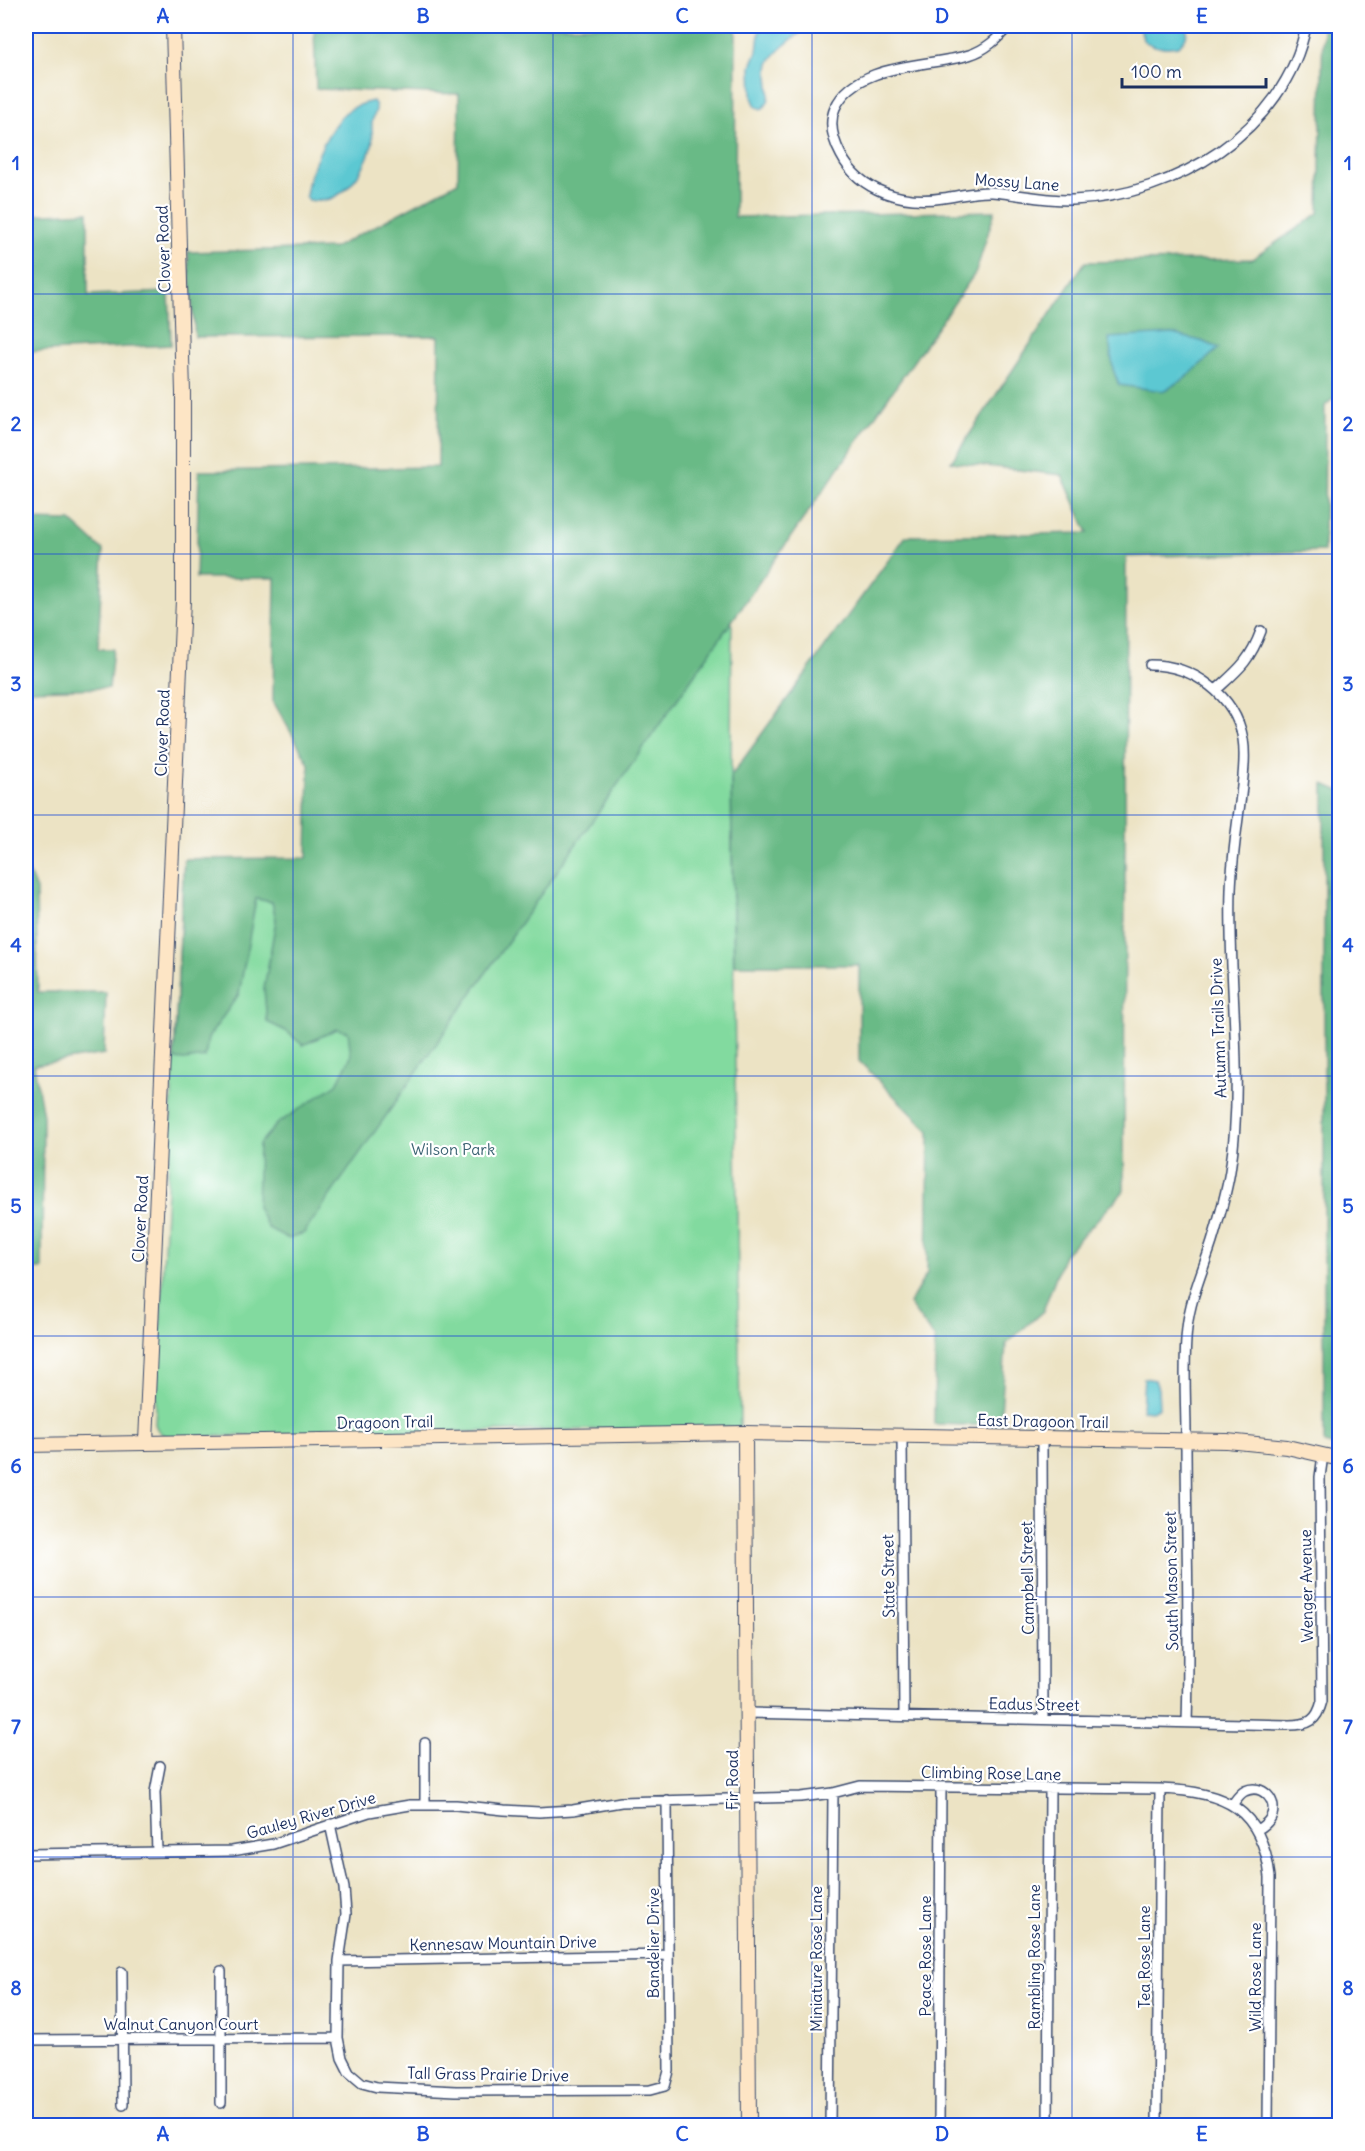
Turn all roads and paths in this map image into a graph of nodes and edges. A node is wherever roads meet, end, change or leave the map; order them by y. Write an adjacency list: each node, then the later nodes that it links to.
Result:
1 (173, 26): 11 (street, Clover Road)
2 (1009, 26): 3 (street, Mossy Lane)
3 (1306, 26)
4 (1261, 631): 6 (street)
5 (1150, 665): 6 (street, Autumn Trails Drive)
6 (1216, 690): 10 (street, Autumn Trails Drive)
7 (745, 1433): 8 (street, East Dragoon Trail); 11 (street, Dragoon Trail); 15 (street, Fir Road)
8 (902, 1435): 9 (street, East Dragoon Trail); 16 (street, State Street)
9 (1042, 1437): 10 (street, East Dragoon Trail); 18 (street, Campbell Street)
10 (1186, 1440): 13 (street, East Dragoon Trail); 19 (street, South Mason Street)
11 (146, 1442): 12 (street, Dragoon Trail)
12 (26, 1444)
13 (1323, 1455): 14 (street, East Dragoon Trail); 17 (street, Wenger Avenue)
14 (1340, 1459)
15 (748, 1713): 16 (street, Eadus Street); 26 (street, Fir Road)
16 (904, 1716): 18 (street, Eadus Street)
17 (1317, 1716): 19 (street, Eadus Street)
18 (1043, 1719): 19 (street, Eadus Street)
19 (1187, 1722)
20 (424, 1743): 28 (street)
21 (160, 1766): 32 (street)
22 (941, 1787): 23 (street, Climbing Rose Lane); 25 (street, Climbing Rose Lane); 47 (street, Peace Rose Lane)
23 (1050, 1789): 24 (street, Climbing Rose Lane); 48 (street, Rambling Rose Lane)
24 (1160, 1789): 29 (street, Climbing Rose Lane); 49 (street, Tea Rose Lane)
25 (833, 1793): 26 (street, Climbing Rose Lane); 46 (street, Miniature Rose Lane)
26 (748, 1797): 27 (street, Gauley River Drive); 45 (street, Fir Road)
27 (667, 1800): 28 (street, Gauley River Drive); 34 (street, Bandelier Drive)
28 (425, 1804): 30 (street, Gauley River Drive)
29 (1232, 1805): 31 (street, Wild Rose Lane); 31 (street)
30 (330, 1824): 32 (street, Gauley River Drive); 35 (street, Tall Grass Prairie Drive)
31 (1257, 1830): 50 (street, Wild Rose Lane)
32 (157, 1852): 33 (street, Gauley River Drive)
33 (26, 1854)
34 (668, 1955): 35 (street, Kennesaw Mountain Drive); 42 (street, Bandelier Drive)
35 (339, 1961): 38 (street, Tall Grass Prairie Drive)
36 (221, 1971): 39 (street)
37 (122, 1972): 41 (street)
38 (338, 2038): 39 (street, Walnut Canyon Court); 42 (street, Tall Grass Prairie Drive)
39 (221, 2039): 41 (street, Walnut Canyon Court); 43 (street)
40 (26, 2040): 41 (street, Walnut Canyon Court)
41 (123, 2040): 44 (street)
42 (665, 2086)
43 (221, 2103)
44 (123, 2105)
45 (749, 2126)
46 (830, 2126)
47 (939, 2126)
48 (1048, 2126)
49 (1157, 2126)
50 (1268, 2126)

